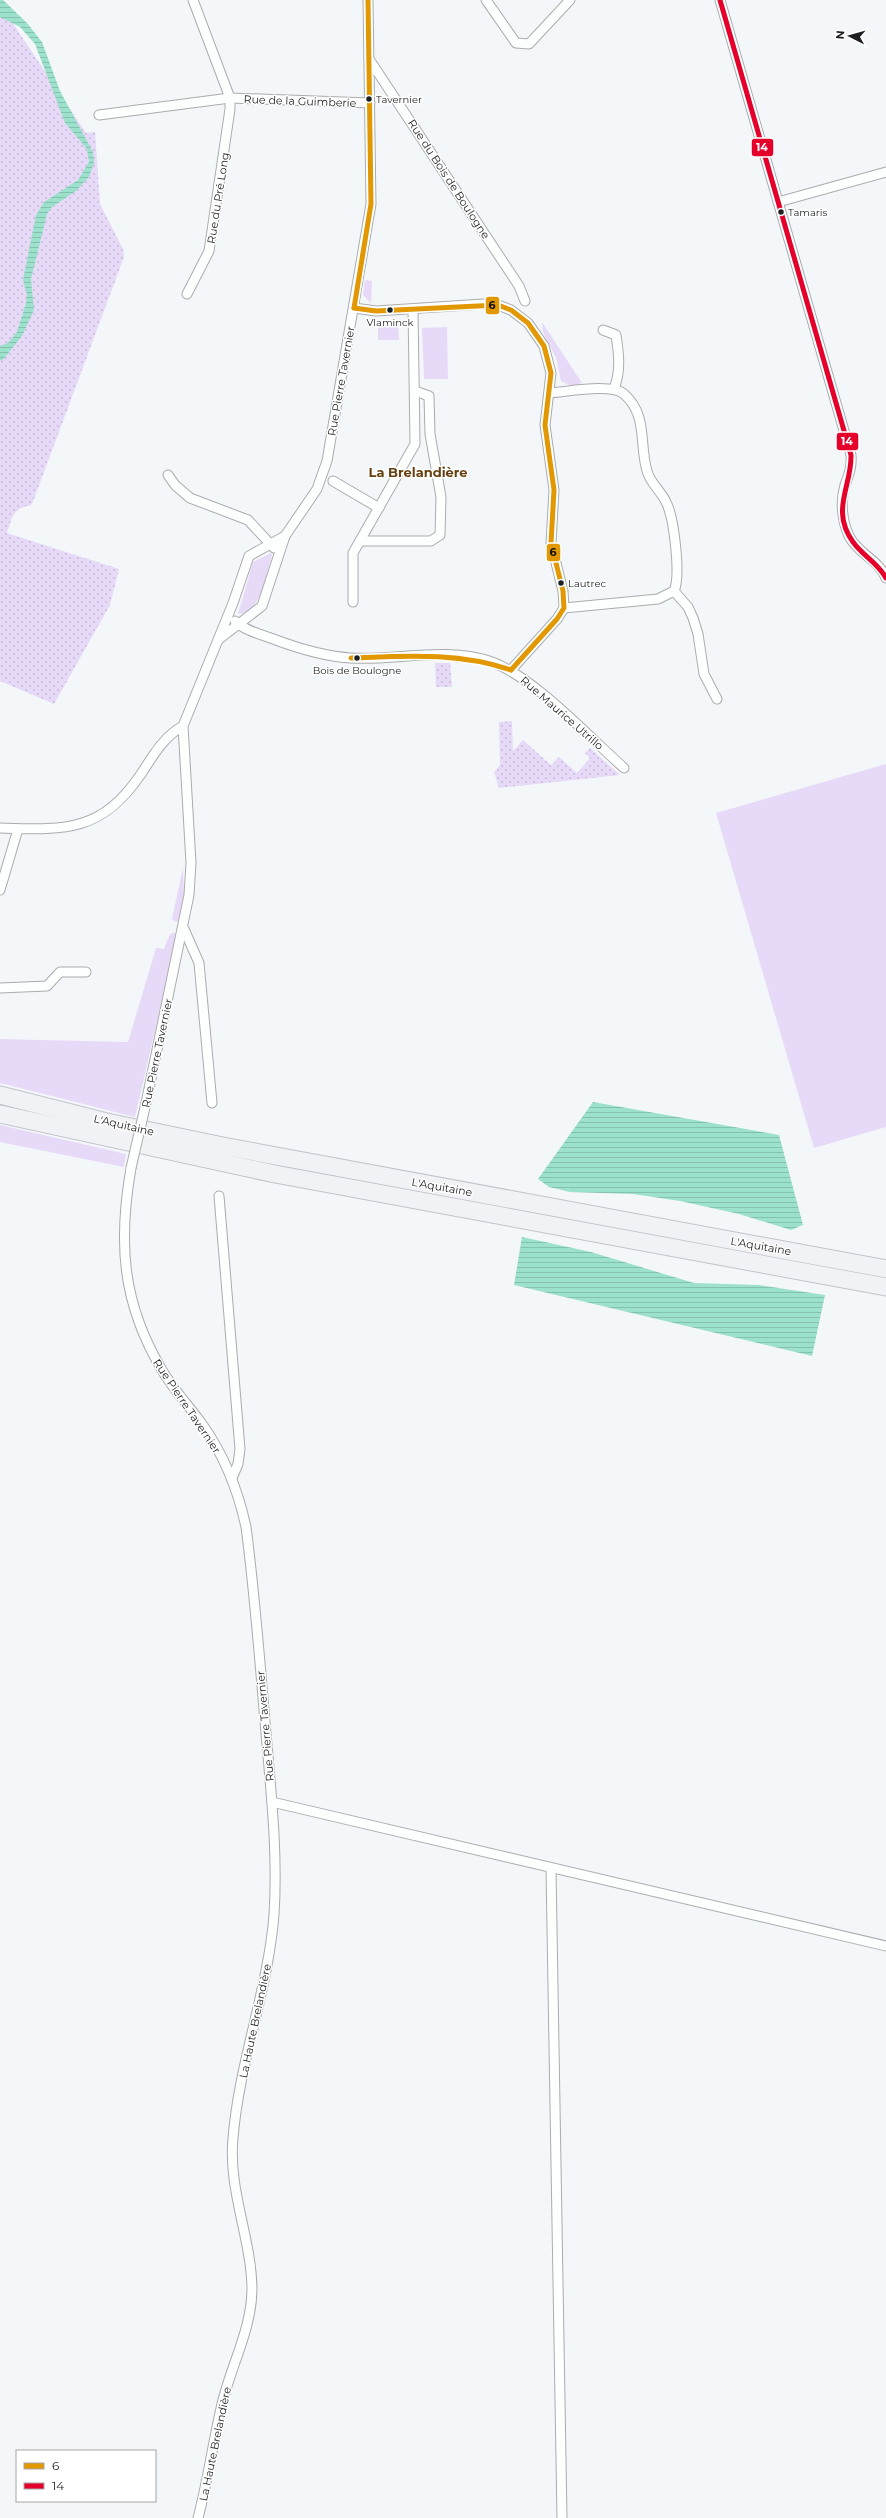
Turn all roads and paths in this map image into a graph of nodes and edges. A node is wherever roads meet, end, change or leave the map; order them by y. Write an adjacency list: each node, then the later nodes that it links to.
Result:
1 (193, 0): 7 (street, Rue de la Guimberie)
2 (368, 0): 6 (street, Rue Pierre Tavernier)
3 (486, 0): 4 (street)
4 (570, 0)
5 (720, 0): 11 (street)
6 (370, 59): 8 (street, Rue Pierre Tavernier); 13 (street, Rue du Bois de Boulogne)
7 (230, 98): 8 (street, Rue de la Guimberie); 9 (street, Rue de la Guimberie); 12 (street, Rue du Pré Long)
8 (370, 103): 14 (street, Rue Pierre Tavernier)
9 (99, 115)
10 (886, 172): 11 (street)
11 (778, 202): 27 (street)
12 (187, 294)
13 (525, 301)
14 (354, 308): 15 (street); 23 (street, Rue Pierre Tavernier)
15 (413, 309): 18 (street); 19 (street)
16 (604, 330): 17 (street)
17 (614, 389): 19 (street); 28 (street)
18 (415, 391): 22 (street); 24 (street)
19 (549, 393): 30 (street)
20 (168, 475): 25 (street)
21 (333, 481): 22 (street)
22 (379, 508): 24 (street)
23 (286, 536): 25 (street, Rue Pierre Tavernier); 26 (street, Rue Pierre Tavernier)
24 (360, 541): 29 (street)
25 (269, 544): 26 (street); 31 (street, Rue Pierre Tavernier)
26 (279, 555): 32 (street, Rue Pierre Tavernier)
27 (886, 578)
28 (674, 591): 30 (street); 35 (street)
29 (353, 602)
30 (564, 608): 34 (street)
31 (228, 614): 32 (street); 33 (street, Rue Pierre Tavernier)
32 (238, 624): 33 (street, Rue Pierre Tavernier); 34 (street, Rue Maurice Utrillo)
33 (218, 640): 36 (street, Rue Pierre Tavernier)
34 (511, 670): 37 (street, Rue Maurice Utrillo)
35 (717, 699)
36 (183, 726): 39 (street); 41 (street, Rue Pierre Tavernier)
37 (624, 768)
38 (0, 828): 39 (street)
39 (18, 829): 40 (street)
40 (0, 890)
41 (184, 929): 45 (street); 50 (street, Rue Pierre Tavernier, bridge)
42 (86, 972): 43 (street)
43 (0, 988)
44 (0, 1095): 48 (highway, L'Aquitaine)
45 (212, 1103)
46 (0, 1114): 49 (highway, L'Aquitaine)
47 (219, 1196): 50 (street)
48 (886, 1269)
49 (886, 1287)
50 (232, 1478): 51 (street, Rue Pierre Tavernier)
51 (272, 1802): 52 (street); 54 (street, La Haute Brelandière)
52 (551, 1869): 53 (street); 55 (street)
53 (886, 1946)
54 (198, 2518)
55 (562, 2518)

